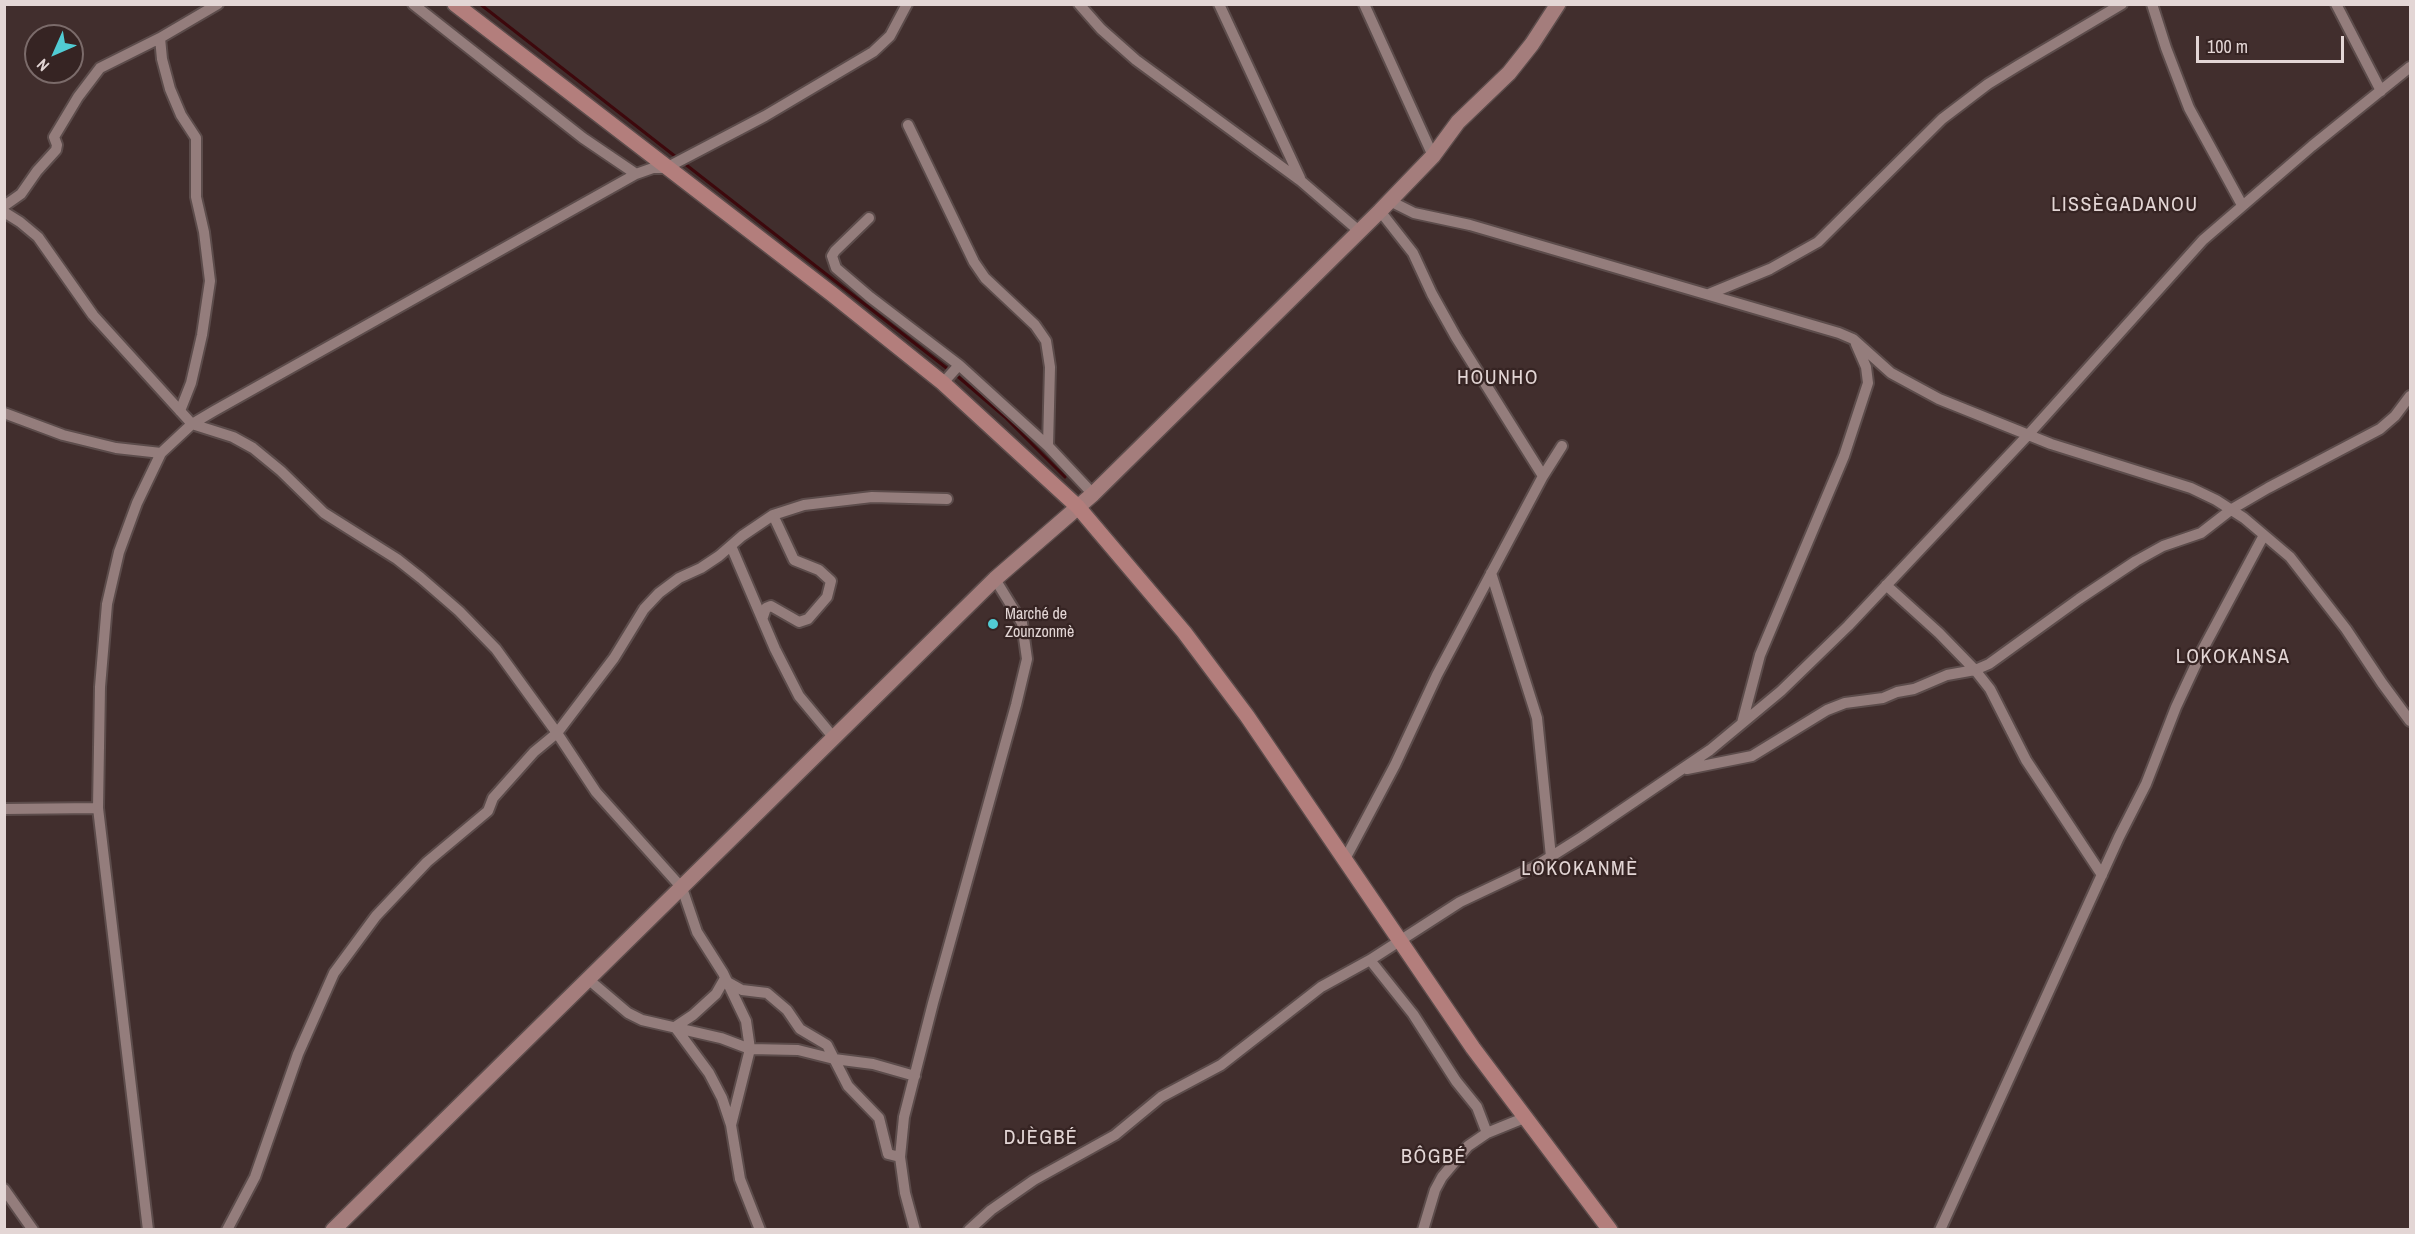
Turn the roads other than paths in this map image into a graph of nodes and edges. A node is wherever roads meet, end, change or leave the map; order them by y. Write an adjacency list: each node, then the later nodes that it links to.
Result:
1 (218, 4): 12 (street)
2 (413, 4): 18 (street)
3 (455, 4): 17 (main road)
4 (908, 4): 17 (street)
5 (1079, 4): 19 (street)
6 (1219, 4): 19 (street)
7 (1364, 4): 16 (street)
8 (1558, 4): 16 (street)
9 (2122, 4): 26 (street)
10 (2152, 4): 20 (street)
11 (2336, 4): 14 (street)
12 (160, 38): 21 (street); 30 (street)
13 (2410, 67): 14 (street)
14 (2381, 91): 20 (street)
15 (908, 125): 34 (street)
16 (1433, 156): 22 (street)
17 (666, 168): 18 (street); 28 (main road)
18 (636, 174): 32 (street)
19 (1301, 181): 25 (street)
20 (2242, 205): 33 (street)
21 (4, 206)
22 (1385, 206): 25 (street); 26 (street); 37 (street)
23 (4, 213): 30 (street)
24 (869, 218): 28 (street)
25 (1359, 231): 38 (street)
26 (1708, 294): 27 (street)
27 (1853, 339): 33 (street); 51 (street)
28 (952, 373): 34 (street); 40 (main road)
29 (2410, 396): 41 (street)
30 (180, 411): 32 (street)
31 (4, 414): 36 (street)
32 (192, 424): 36 (street); 52 (street)
33 (2028, 435): 41 (street); 47 (street)
34 (1048, 446): 38 (street)
35 (1562, 446): 37 (street)
36 (161, 453): 55 (street)
37 (1543, 476): 45 (street)
38 (1093, 494): 40 (street)
39 (946, 499): 42 (street)
40 (1078, 507): 46 (street); 58 (main road)
41 (2232, 509): 43 (street); 49 (street)
42 (772, 515): 44 (street); 48 (street)
43 (2264, 535): 50 (street); 59 (street)
44 (731, 546): 48 (street); 52 (street)
45 (1491, 573): 57 (street); 58 (street)
46 (995, 579): 53 (street); 70 (street)
47 (1886, 585): 49 (street); 51 (street)
48 (763, 617): 53 (street)
49 (1975, 670): 54 (street); 59 (street)
50 (2410, 721)
51 (1742, 723): 54 (street)
52 (557, 733): 60 (street); 78 (street)
53 (834, 738): 60 (street)
54 (1684, 770): 57 (street)
55 (98, 808): 56 (street); 77 (street)
56 (4, 809)
57 (1551, 857): 61 (street)
58 (1344, 861): 61 (main road)
59 (2102, 875): 85 (street)
60 (682, 888): 63 (street); 64 (street)
61 (1399, 941): 62 (street); 71 (main road)
62 (1370, 960): 73 (street); 82 (street)
63 (588, 979): 65 (street); 79 (street)
64 (728, 983): 65 (street); 66 (street); 67 (street)
65 (675, 1027): 67 (street); 72 (street)
66 (800, 1029): 68 (street); 69 (street)
67 (750, 1049): 68 (street); 72 (street)
68 (798, 1050): 69 (street)
69 (834, 1059): 70 (street); 74 (street)
70 (915, 1076): 74 (street)
71 (1524, 1118): 73 (street); 84 (main road)
72 (731, 1125): 80 (street)
73 (1487, 1133): 83 (street)
74 (900, 1157): 81 (street)
75 (4, 1189): 76 (street)
76 (33, 1230)
77 (148, 1230)
78 (227, 1230)
79 (333, 1230)
80 (760, 1230)
81 (915, 1230)
82 (969, 1230)
83 (1423, 1230)
84 (1610, 1230)
85 (1940, 1230)

